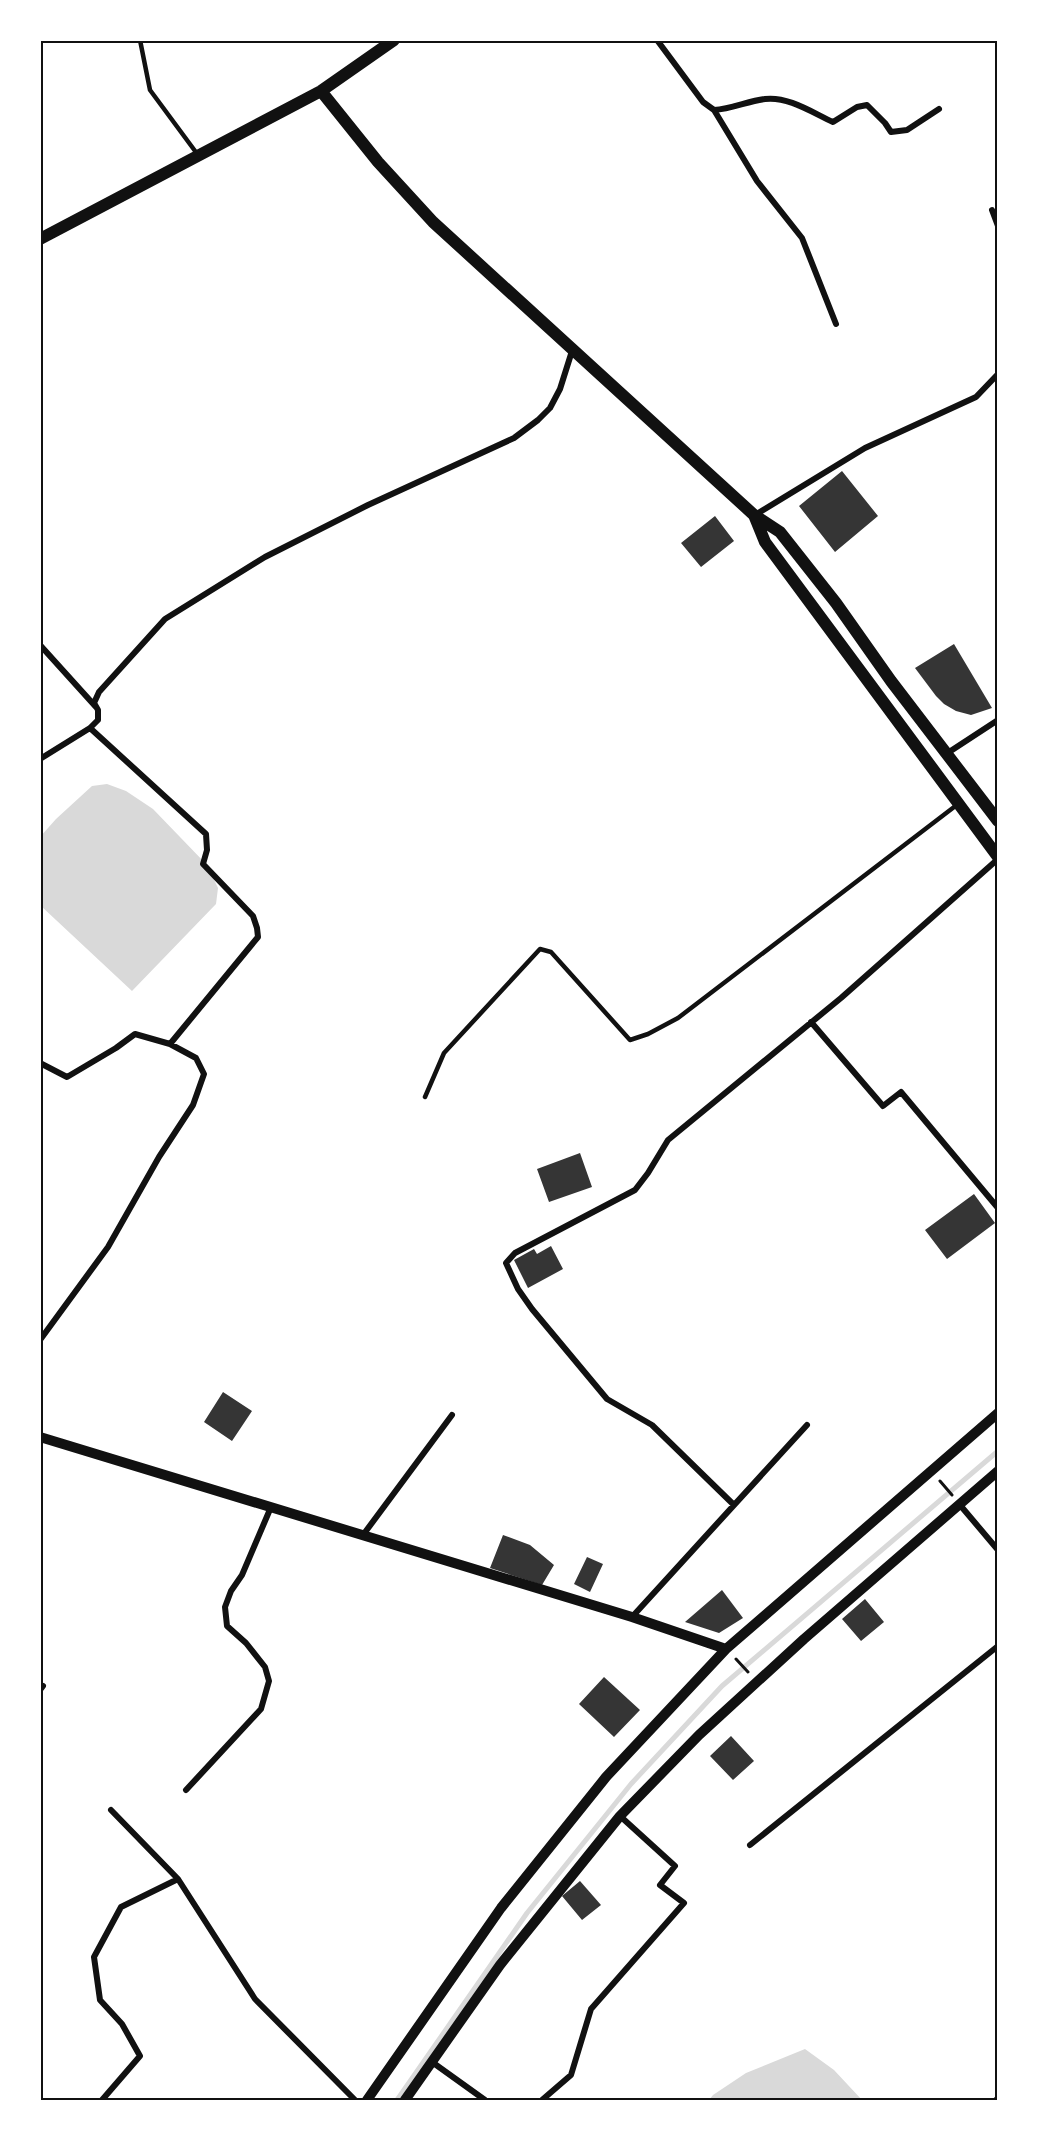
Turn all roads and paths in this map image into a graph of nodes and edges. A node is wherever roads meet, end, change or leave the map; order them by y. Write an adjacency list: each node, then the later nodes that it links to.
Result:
1 (140, 40): 7 (lane)
2 (394, 40): 4 (main road)
3 (657, 40): 6 (street)
4 (321, 91): 7 (main road); 12 (main road)
5 (939, 109): 6 (street)
6 (714, 110): 11 (street)
7 (198, 155): 10 (main road)
8 (992, 210): 9 (street)
9 (998, 226)
10 (40, 239)
11 (836, 324)
12 (572, 351): 14 (main road); 16 (street)
13 (998, 374): 14 (street)
14 (754, 515): 19 (main road); 21 (main road)
15 (40, 645): 16 (street)
16 (98, 710): 18 (street)
17 (998, 720): 19 (street)
18 (90, 728): 20 (street); 25 (street)
19 (946, 754): 22 (main road)
20 (40, 759)
21 (958, 804): 23 (main road); 27 (lane)
22 (998, 821)
23 (998, 858): 24 (street)
24 (811, 1022): 28 (street); 37 (street)
25 (170, 1044): 26 (street); 29 (street)
26 (40, 1063)
27 (424, 1097)
28 (998, 1208)
29 (40, 1340)
30 (998, 1413): 43 (street)
31 (452, 1415): 39 (street)
32 (807, 1425): 37 (street)
33 (40, 1437): 38 (street)
34 (998, 1471): 36 (street)
35 (937, 1477): 36 (path)
36 (958, 1502): 40 (street); 47 (street)
37 (734, 1505): 41 (street)
38 (272, 1507): 39 (street); 45 (street)
39 (363, 1535): 41 (street)
40 (998, 1550)
41 (632, 1617): 43 (street)
42 (998, 1646): 48 (street)
43 (728, 1651): 44 (path); 53 (street)
44 (753, 1676)
45 (186, 1790)
46 (111, 1810): 49 (street)
47 (620, 1816): 50 (street); 56 (street)
48 (750, 1845)
49 (177, 1879): 51 (street); 52 (street)
50 (432, 2062): 54 (street); 55 (street)
51 (102, 2100)
52 (355, 2100)
53 (367, 2100)
54 (405, 2100)
55 (485, 2100)
56 (542, 2100)

